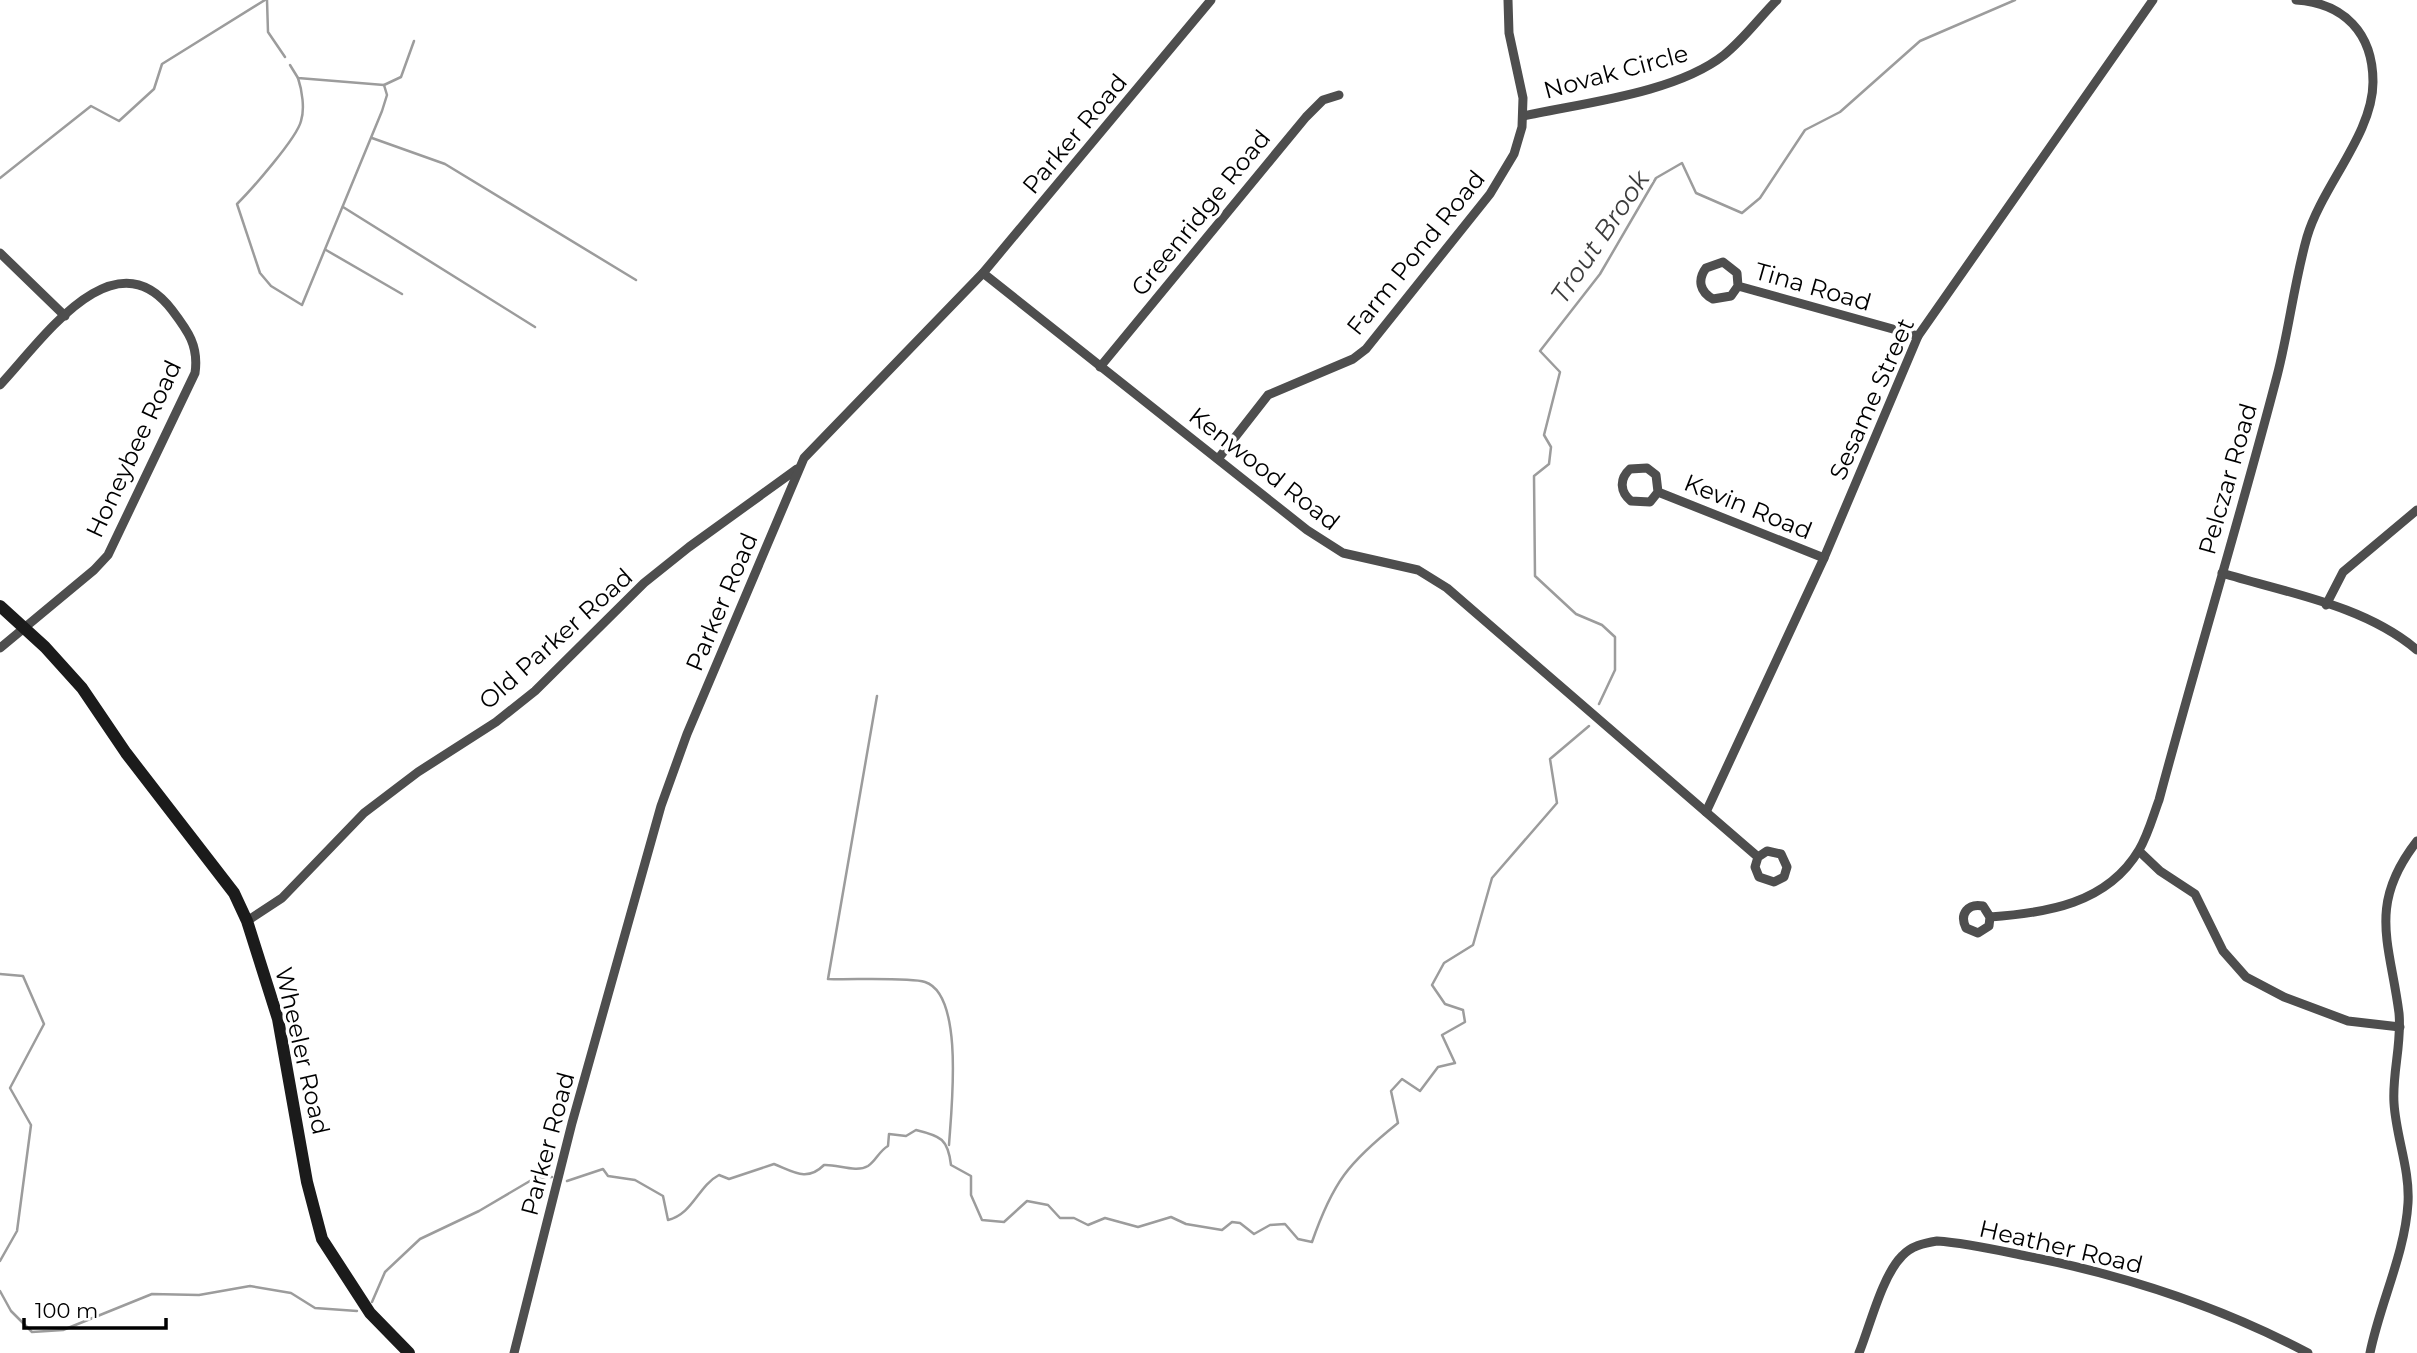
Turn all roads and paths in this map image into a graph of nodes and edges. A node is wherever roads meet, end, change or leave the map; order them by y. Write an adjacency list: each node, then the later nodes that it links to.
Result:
1 (1211, 0): 10 (street, Parker Road)
2 (1508, 0): 8 (street, Farm Pond Road)
3 (1777, 0): 8 (street, Novak Circle)
4 (2153, 0): 13 (street, Sesame Street)
5 (2296, 0): 6 (street, Pelczar Road)
6 (2316, 1): 21 (street, Pelczar Road)
7 (1339, 95): 14 (street, Greenridge Road)
8 (1523, 117): 16 (street, Farm Pond Road)
9 (0, 253): 12 (street)
10 (983, 273): 14 (street, Kenwood Road); 17 (street, Parker Road)
11 (1738, 286): 11 (street, Tina Road); 13 (street, Tina Road)
12 (65, 316): 15 (street, Honeybee Road); 24 (street, Honeybee Road)
13 (1918, 336): 20 (street, Sesame Street)
14 (1100, 367): 16 (street, Kenwood Road)
15 (0, 385)
16 (1217, 459): 27 (street, Kenwood Road)
17 (799, 468): 32 (street, Old Parker Road); 35 (street, Parker Road)
18 (1658, 492): 18 (street, Kevin Road); 20 (street, Kevin Road)
19 (2417, 510): 22 (street)
20 (1824, 558): 27 (street, Sesame Street)
21 (2222, 573): 22 (street); 29 (street, Pelczar Road)
22 (2326, 605): 26 (street)
23 (0, 606): 24 (street, Wheeler Road)
24 (24, 628): 25 (street); 32 (street, Wheeler Road)
25 (0, 648)
26 (2417, 650)
27 (1706, 811): 30 (street, Kenwood Road)
28 (2417, 841): 33 (street)
29 (2138, 851): 31 (street, Pelczar Road); 33 (street)
30 (1758, 857)
31 (1990, 917)
32 (247, 921): 34 (street, Wheeler Road)
33 (2400, 1027): 38 (street)
34 (409, 1353)
35 (514, 1353)
36 (1859, 1353): 37 (street, Heather Road)
37 (2308, 1353)
38 (2370, 1353)

